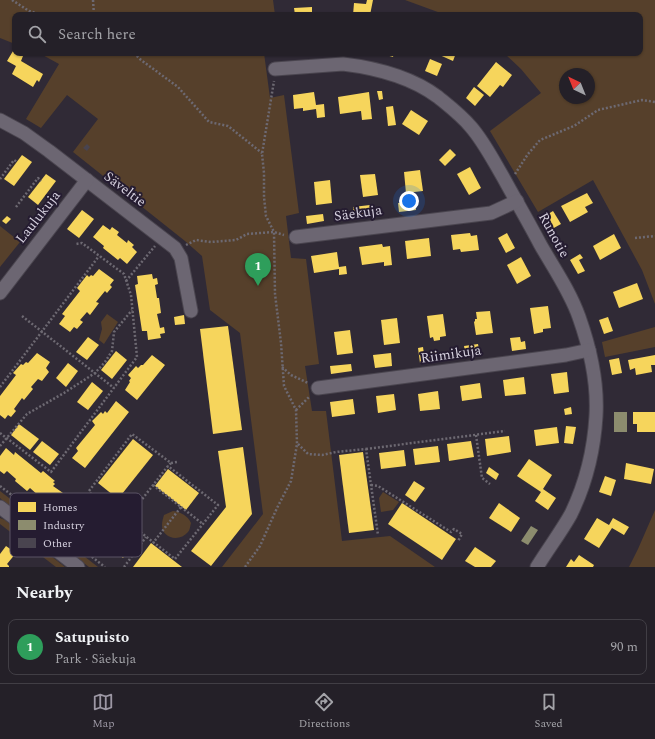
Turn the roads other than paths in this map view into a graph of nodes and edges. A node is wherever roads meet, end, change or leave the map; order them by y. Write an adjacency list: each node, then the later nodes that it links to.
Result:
1 (276, 69): 4 (street, Runotie)
2 (0, 120): 3 (street, Säveltie)
3 (87, 180): 6 (street, Laulukuja); 7 (street, Säveltie)
4 (517, 201): 5 (street, Säekuja); 8 (street, Runotie)
5 (296, 238)
6 (0, 293)
7 (191, 311)
8 (589, 350): 9 (street, Riimikuja); 14 (street, Runotie)
9 (318, 388)
10 (0, 507): 11 (street)
11 (10, 515)
12 (65, 557): 13 (street)
13 (78, 567)
14 (537, 567)

